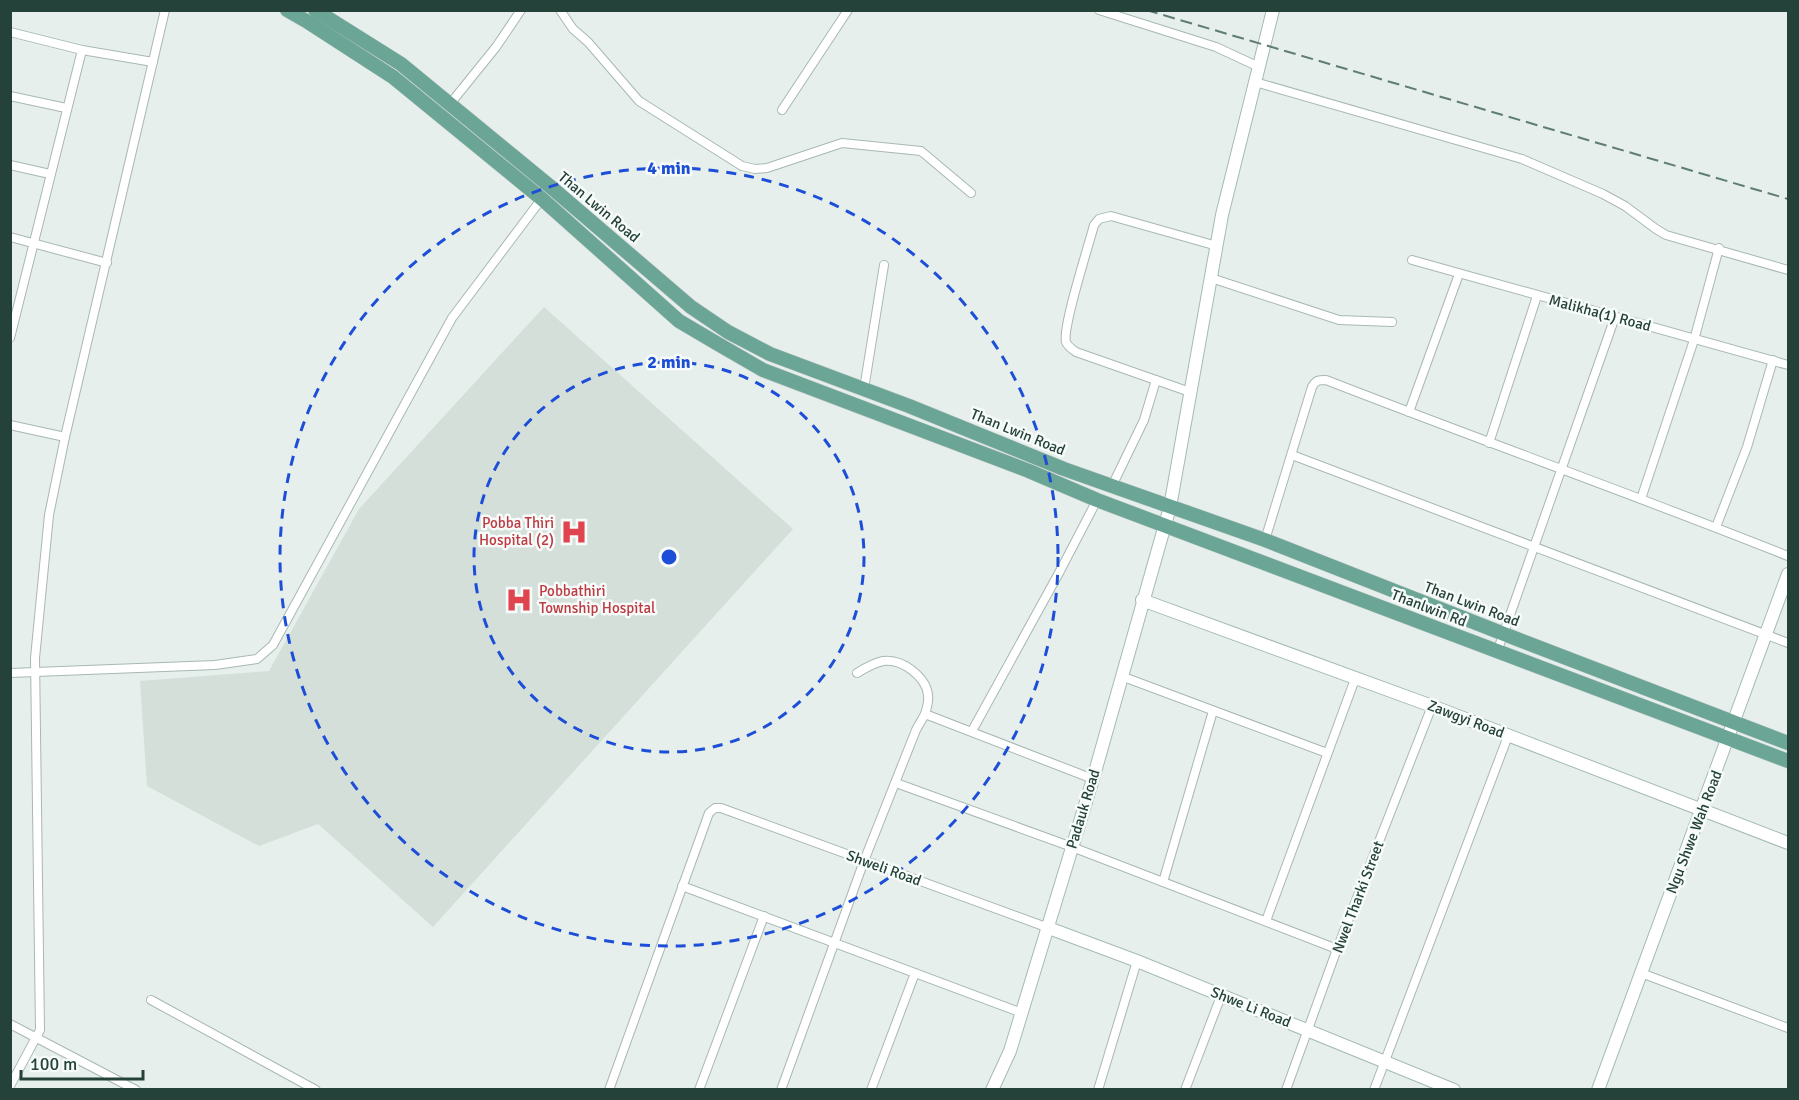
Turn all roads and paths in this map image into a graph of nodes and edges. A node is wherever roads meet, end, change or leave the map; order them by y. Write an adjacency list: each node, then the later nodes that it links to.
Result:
1 (165, 10): 12 (street)
2 (287, 10): 10 (main road, Than Lwin Road)
3 (315, 10): 10 (main road, Than Lwin Road)
4 (522, 10): 16 (street)
5 (560, 10): 22 (street)
6 (848, 10): 18 (street)
7 (1099, 10): 13 (street)
8 (1274, 10): 13 (street, Padauk Road)
9 (10, 32): 11 (street)
10 (348, 38): 16 (main road, Than Lwin Road); 23 (main road, Than Lwin Road)
11 (82, 50): 12 (street); 17 (street)
12 (153, 62): 29 (street)
13 (1259, 67): 14 (street, Padauk Road)
14 (1255, 82): 26 (street, Padauk Road); 27 (street)
15 (10, 96): 17 (street)
16 (450, 104): 21 (main road, Than Lwin Road)
17 (66, 108): 20 (street)
18 (782, 110)
19 (10, 165): 20 (street)
20 (50, 174): 25 (street)
21 (552, 188): 23 (street); 42 (main road, Than Lwin Road)
22 (971, 193)
23 (542, 199): 50 (main road, Than Lwin Road); 67 (street)
24 (10, 237): 25 (street)
25 (34, 244): 29 (street); 37 (street)
26 (1217, 246): 33 (street, Padauk Road); 41 (street)
27 (1719, 248): 31 (street); 38 (street)
28 (1412, 260): 32 (street, Malikha(1) Road)
29 (107, 263): 46 (street)
30 (884, 265): 42 (street)
31 (1788, 270)
32 (1459, 274): 34 (street, Malikha(1) Road); 44 (street)
33 (1211, 278): 36 (street); 43 (street, Padauk Road)
34 (1537, 296): 35 (street, Malikha(1) Road); 47 (street)
35 (1615, 317): 38 (street, Malikha(1) Road); 49 (street)
36 (1392, 322)
37 (10, 338)
38 (1694, 340): 39 (street, Malikha(1) Road); 52 (street)
39 (1773, 360): 40 (street, Malikha(1) Road); 56 (street)
40 (1788, 365)
41 (1156, 380): 43 (street); 51 (street)
42 (864, 389): 51 (main road, Than Lwin Road)
43 (1190, 392): 54 (street, Padauk Road)
44 (1409, 412): 47 (street); 48 (street)
45 (10, 425): 46 (street)
46 (65, 437): 67 (street)
47 (1489, 443): 49 (street)
48 (1292, 455): 57 (street); 58 (street)
49 (1562, 470): 52 (street); 58 (street)
50 (1058, 483): 53 (main road, Thanlwin Rd)
51 (1112, 486): 54 (main road, Than Lwin Road)
52 (1641, 499): 56 (street)
53 (1097, 500): 55 (main road, Thanlwin Rd); 75 (street)
54 (1170, 507): 55 (street, Padauk Road); 57 (main road, Than Lwin Road)
55 (1164, 525): 61 (street, Padauk Road); 65 (main road, Thanlwin Rd)
56 (1716, 527): 59 (street)
57 (1265, 540): 62 (main road, Than Lwin Road)
58 (1535, 547): 62 (street); 63 (street)
59 (1788, 556)
60 (1788, 574): 63 (street, Ngu Shwe Wah Road)
61 (1142, 600): 69 (street, Padauk Road); 70 (street, Zawgyi Road)
62 (1504, 634): 65 (street); 74 (main road, Than Lwin Road)
63 (1767, 635): 64 (street); 74 (street, Ngu Shwe Wah Road)
64 (1788, 643)
65 (1497, 652): 77 (main road, Thanlwin Rd)
66 (10, 672): 67 (street)
67 (35, 672): 103 (street)
68 (857, 673): 73 (street)
69 (1121, 676): 72 (street); 81 (street, Padauk Road)
70 (1354, 679): 71 (street, Zawgyi Road); 79 (street)
71 (1432, 706): 76 (street, Zawgyi Road); 93 (street, Nwel Tharki Street)
72 (1213, 711): 79 (street); 87 (street)
73 (926, 714): 75 (street); 82 (street)
74 (1735, 723): 77 (street, Ngu Shwe Wah Road); 78 (main road, Than Lwin Road)
75 (972, 731): 81 (street)
76 (1508, 736): 83 (street, Zawgyi Road); 104 (street)
77 (1729, 739): 80 (main road, Thanlwin Rd); 83 (street, Ngu Shwe Wah Road)
78 (1788, 743)
79 (1327, 753): 90 (street)
80 (1788, 761)
81 (1093, 779): 85 (street, Padauk Road)
82 (896, 783): 85 (street); 86 (street)
83 (1702, 810): 84 (street, Zawgyi Road); 96 (street, Ngu Shwe Wah Road)
84 (1788, 843)
85 (1071, 847): 87 (street); 91 (street, Padauk Road)
86 (864, 861): 88 (street, Shweli Road); 91 (street, Shweli Road); 92 (street)
87 (1163, 882): 90 (street)
88 (682, 886): 89 (street); 108 (street)
89 (764, 916): 92 (street); 109 (street)
90 (1266, 921): 93 (street)
91 (1046, 927): 94 (street, Shwe Li Road); 99 (street, Padauk Road)
92 (834, 942): 95 (street); 110 (street)
93 (1337, 949): 102 (street, Nwel Tharki Street)
94 (1137, 961): 97 (street, Shwe Li Road); 113 (street)
95 (915, 973): 99 (street); 111 (street)
96 (1641, 973): 101 (street); 118 (street, Ngu Shwe Wah Road)
97 (1221, 996): 102 (street, Shwe Li Road); 114 (street)
98 (151, 1000): 107 (street)
99 (1022, 1013): 112 (street, Padauk Road)
100 (10, 1024): 103 (street)
101 (1788, 1028)
102 (1308, 1030): 104 (street, Shwe Li Road); 115 (street, Nwel Tharki Street)
103 (36, 1038): 105 (street); 106 (street)
104 (1384, 1062): 116 (street); 117 (street, Shwe Li Road)
105 (10, 1086)
106 (136, 1089)
107 (314, 1089)
108 (609, 1089)
109 (699, 1089)
110 (781, 1089)
111 (872, 1089)
112 (992, 1089)
113 (1098, 1089)
114 (1185, 1089)
115 (1286, 1089)
116 (1374, 1089)
117 (1454, 1089)
118 (1598, 1089)

